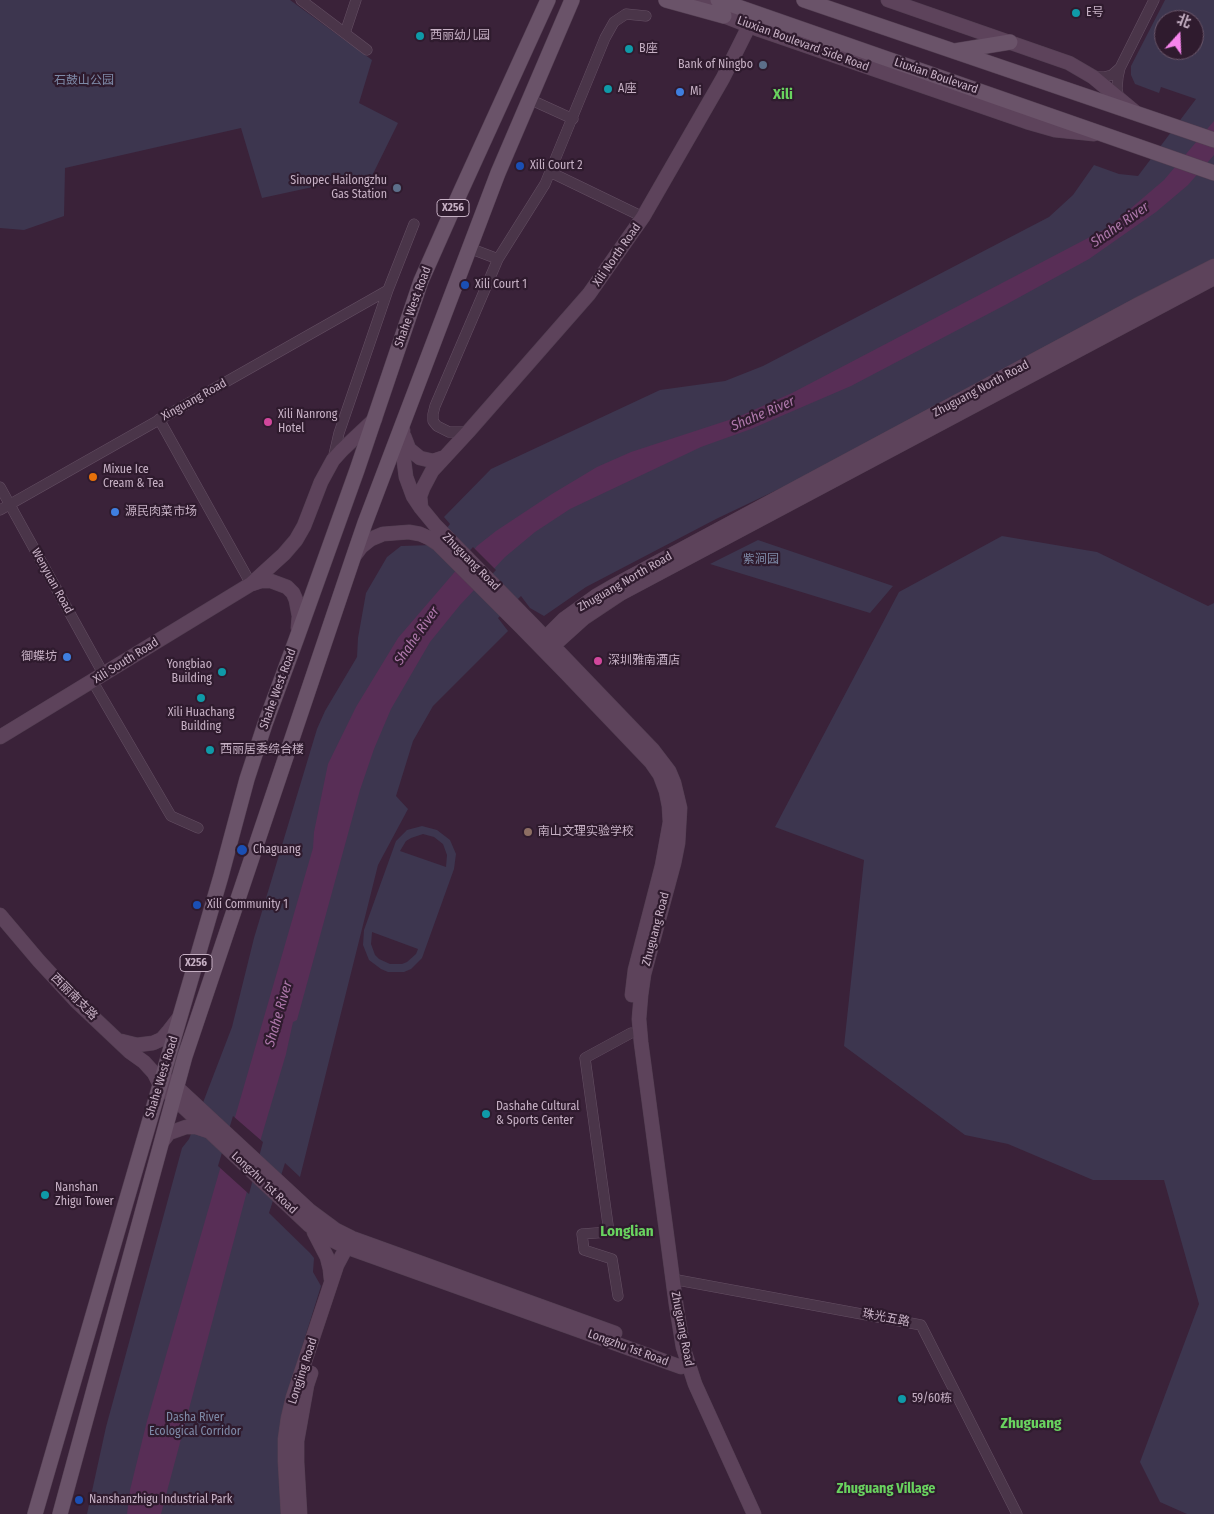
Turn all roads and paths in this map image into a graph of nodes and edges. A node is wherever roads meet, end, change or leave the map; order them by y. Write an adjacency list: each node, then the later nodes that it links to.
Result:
1 (301, 0): 16 (street)
2 (356, 0): 16 (street)
3 (572, 0): 14 (main road, Shahe West Road / X256)
4 (580, 0): 14 (main road)
5 (666, 0): 13 (main road)
6 (702, 0): 13 (street, Liuxian Boulevard Side Road)
7 (718, 0): 26 (main road, Liuxian Boulevard)
8 (804, 0): 19 (main road)
9 (888, 0): 17 (street)
10 (1154, 0): 20 (street)
11 (548, 1): 39 (main road, Shahe West Road / X256)
12 (646, 16): 25 (street)
13 (724, 16): 15 (street, Liuxian Boulevard Side Road)
14 (562, 21): 22 (main road, Shahe West Road / X256)
15 (749, 26): 26 (street, Liuxian Boulevard Side Road); 30 (street, Xili North Road)
16 (345, 33): 18 (street)
17 (1010, 42): 19 (main road); 21 (street)
18 (367, 50)
19 (954, 51): 24 (main road)
20 (1120, 68): 21 (street); 23 (street)
21 (1093, 77): 23 (street)
22 (529, 99): 25 (street); 32 (main road, Shahe West Road / X256)
23 (1119, 99): 24 (street)
24 (1137, 114): 27 (main road)
25 (572, 119): 28 (street)
26 (1109, 136): 29 (main road, Liuxian Boulevard)
27 (1214, 140)
28 (550, 172): 30 (street); 33 (street)
29 (1214, 173)
30 (643, 217): 41 (street, Xili North Road)
31 (414, 224): 36 (street)
32 (469, 248): 33 (street); 37 (main road, Shahe West Road / X256)
33 (498, 259): 41 (street)
34 (1214, 266): 52 (street, Zhuguang North Road)
35 (1214, 278): 52 (street, Zhuguang North Road)
36 (388, 290): 38 (street, Xinguang Road); 43 (street)
37 (406, 415): 40 (street, Zhuguang Road); 49 (main road, Shahe West Road / X256)
38 (159, 419): 45 (street, Xinguang Road); 50 (street)
39 (375, 419): 43 (street, Xili South Road); 51 (main road, Shahe West Road / X256)
40 (402, 431): 42 (street); 46 (street, Zhuguang Road)
41 (468, 432): 42 (street, Xili North Road)
42 (445, 457): 46 (street, Xili North Road)
43 (333, 460): 50 (street, Xili South Road)
44 (0, 486): 45 (street, Wenyuan Road)
45 (10, 504): 47 (street, Xinguang Road); 53 (street, Wenyuan Road)
46 (420, 508): 48 (street, Zhuguang Road)
47 (0, 510)
48 (442, 540): 49 (street, Zhuguang Road); 52 (street, Zhuguang Road)
49 (353, 558): 61 (main road, Shahe West Road / X256)
50 (251, 584): 51 (street, Xili South Road); 53 (street, Xili South Road)
51 (296, 640): 57 (main road, Shahe West Road / X256)
52 (546, 643): 58 (street, Zhuguang Road); 66 (street, Zhuguang Road)
53 (98, 678): 54 (street, Xili South Road); 55 (street, Wenyuan Road)
54 (0, 738)
55 (198, 828)
56 (0, 915): 59 (street, 西丽南支路)
57 (181, 1014): 59 (street); 60 (main road, Shahe West Road / X256)
58 (631, 1033): 68 (street); 69 (street, Zhuguang Road)
59 (117, 1040): 60 (street, 西丽南支路)
60 (159, 1078): 61 (street, Longzhu 1st Road); 70 (main road, Shahe West Road / X256)
61 (175, 1093): 62 (street, Longzhu 1st Road); 63 (main road, Shahe West Road / X256); 65 (street, Longzhu 1st Road)
62 (211, 1133): 63 (street); 64 (street, Longzhu 1st Road)
63 (162, 1142): 71 (main road, Shahe West Road / X256)
64 (309, 1225): 65 (street, Longzhu 1st Road); 67 (street)
65 (356, 1247): 67 (street, Longjing Road); 69 (street, Longzhu 1st Road); 73 (street, Longjing Road)
66 (672, 1279): 69 (street, Zhuguang Road); 76 (street, 珠光五路)
67 (330, 1286): 72 (street, Longjing Road)
68 (618, 1296)
69 (682, 1362): 74 (street, Zhuguang Road); 75 (street, Zhuguang Road)
70 (35, 1514)
71 (60, 1514)
72 (288, 1514)
73 (300, 1514)
74 (747, 1514)
75 (754, 1514)
76 (1017, 1514)

